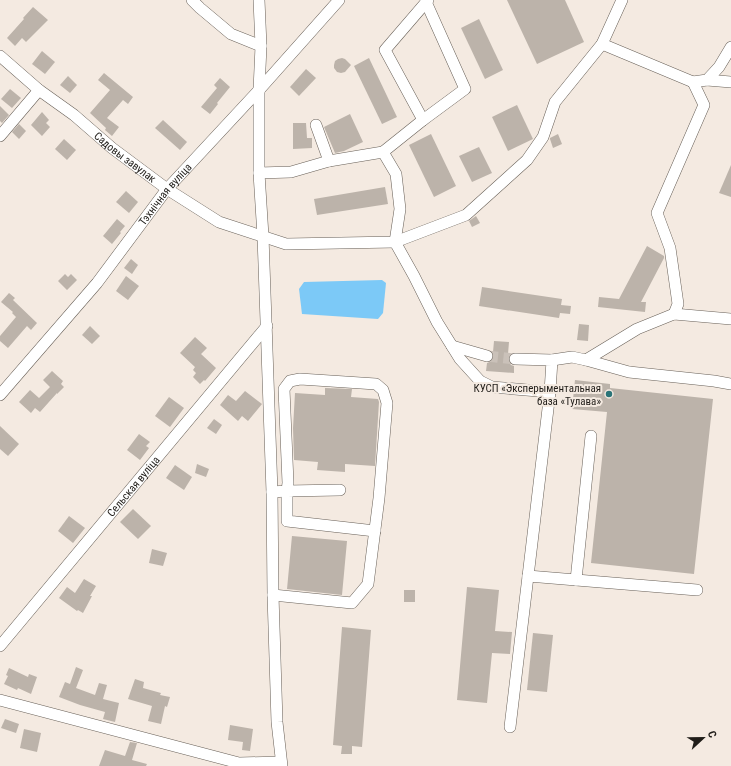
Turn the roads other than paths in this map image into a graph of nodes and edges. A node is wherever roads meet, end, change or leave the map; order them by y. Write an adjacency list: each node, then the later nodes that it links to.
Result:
1 (192, 0): 7 (street)
2 (259, 0): 7 (street)
3 (339, 0): 14 (street, Тэхнічная вуліца)
4 (427, 1): 15 (street); 15 (street)
5 (618, 2): 6 (street, Садовы завулак)
6 (602, 44): 11 (street); 23 (street, Садовы завулак)
7 (260, 46): 14 (street)
8 (731, 47): 10 (street)
9 (0, 56): 13 (street, Садовы завулак)
10 (707, 80): 11 (street); 12 (street)
11 (693, 82): 24 (street)
12 (731, 82)
13 (39, 90): 17 (street); 21 (street, Садовы завулак)
14 (259, 90): 20 (street); 21 (street, Тэхнічная вуліца)
15 (423, 120): 18 (street)
16 (316, 125): 19 (street)
17 (0, 136)
18 (383, 152): 19 (street); 23 (street)
19 (329, 161): 20 (street)
20 (260, 174): 22 (street)
21 (167, 189): 22 (street, Садовы завулак); 34 (street, Тэхнічная вуліца)
22 (263, 236): 23 (street, Садовы завулак); 26 (street)
23 (395, 242): 27 (street)
24 (674, 314): 25 (street); 31 (street)
25 (731, 319)
26 (266, 326): 38 (street); 44 (street, Сельская вуліца)
27 (452, 346): 28 (street); 33 (street)
28 (487, 356)
29 (515, 359): 30 (street)
30 (552, 360): 31 (street); 33 (street)
31 (586, 360): 32 (street)
32 (731, 384)
33 (550, 392): 40 (street)
34 (0, 395)
35 (591, 436): 41 (street)
36 (340, 490): 37 (street)
37 (287, 491): 38 (street); 39 (street); 39 (street)
38 (272, 492): 43 (street)
39 (375, 531): 43 (street)
40 (528, 576): 41 (street); 46 (street)
41 (576, 580): 42 (street)
42 (697, 590)
43 (273, 595): 47 (street)
44 (0, 646)
45 (0, 700): 47 (street)
46 (510, 727)
47 (281, 764)

